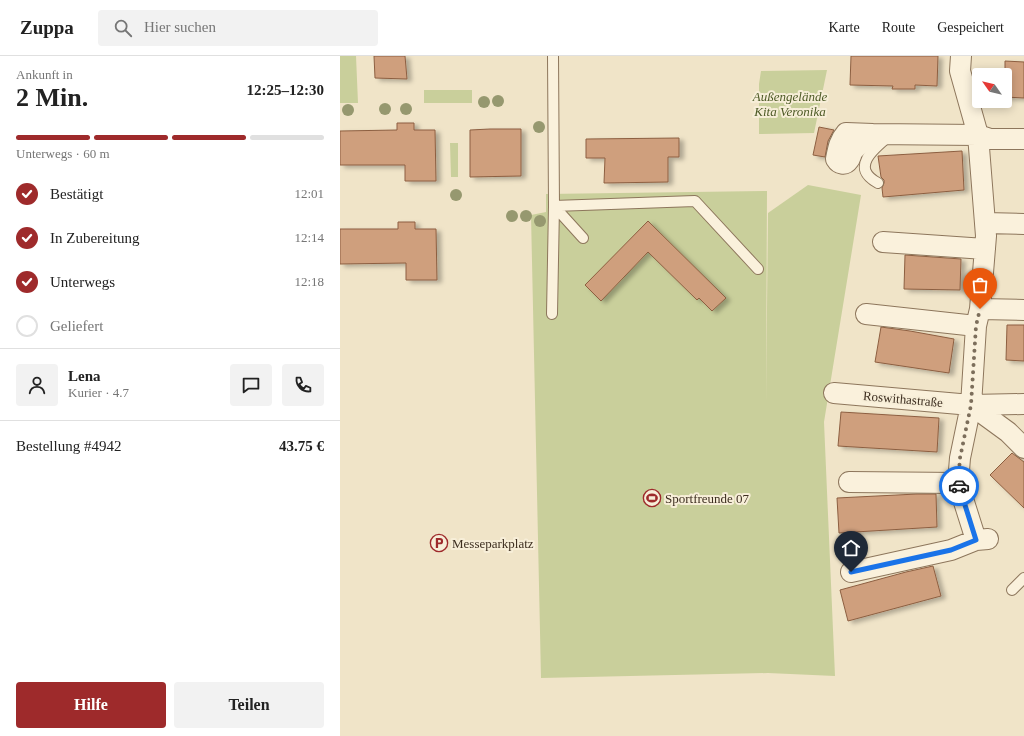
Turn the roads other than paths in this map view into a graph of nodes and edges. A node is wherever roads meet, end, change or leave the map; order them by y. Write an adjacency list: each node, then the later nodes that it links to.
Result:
1 (553, 56): 7 (lane)
2 (961, 56): 4 (street)
3 (882, 134): 4 (street); 6 (lane)
4 (978, 135): 5 (street); 8 (street)
5 (1024, 139)
6 (878, 183)
7 (554, 206): 10 (lane); 13 (lane); 15 (lane)
8 (985, 223): 9 (street); 12 (street)
9 (1024, 224)
10 (583, 238)
11 (882, 242): 12 (street)
12 (985, 248): 17 (street)
13 (758, 269)
14 (1024, 310): 17 (street)
15 (552, 314)
16 (866, 314): 17 (street)
17 (978, 317): 20 (street)
18 (834, 393): 20 (street, Roswithastraße)
19 (1024, 404): 20 (street, Roswithastraße)
20 (971, 405): 21 (street); 23 (street)
21 (1024, 448)
22 (849, 482): 23 (street)
23 (958, 484): 24 (street)
24 (851, 572)
25 (1024, 578): 26 (lane)
26 (1012, 590)

